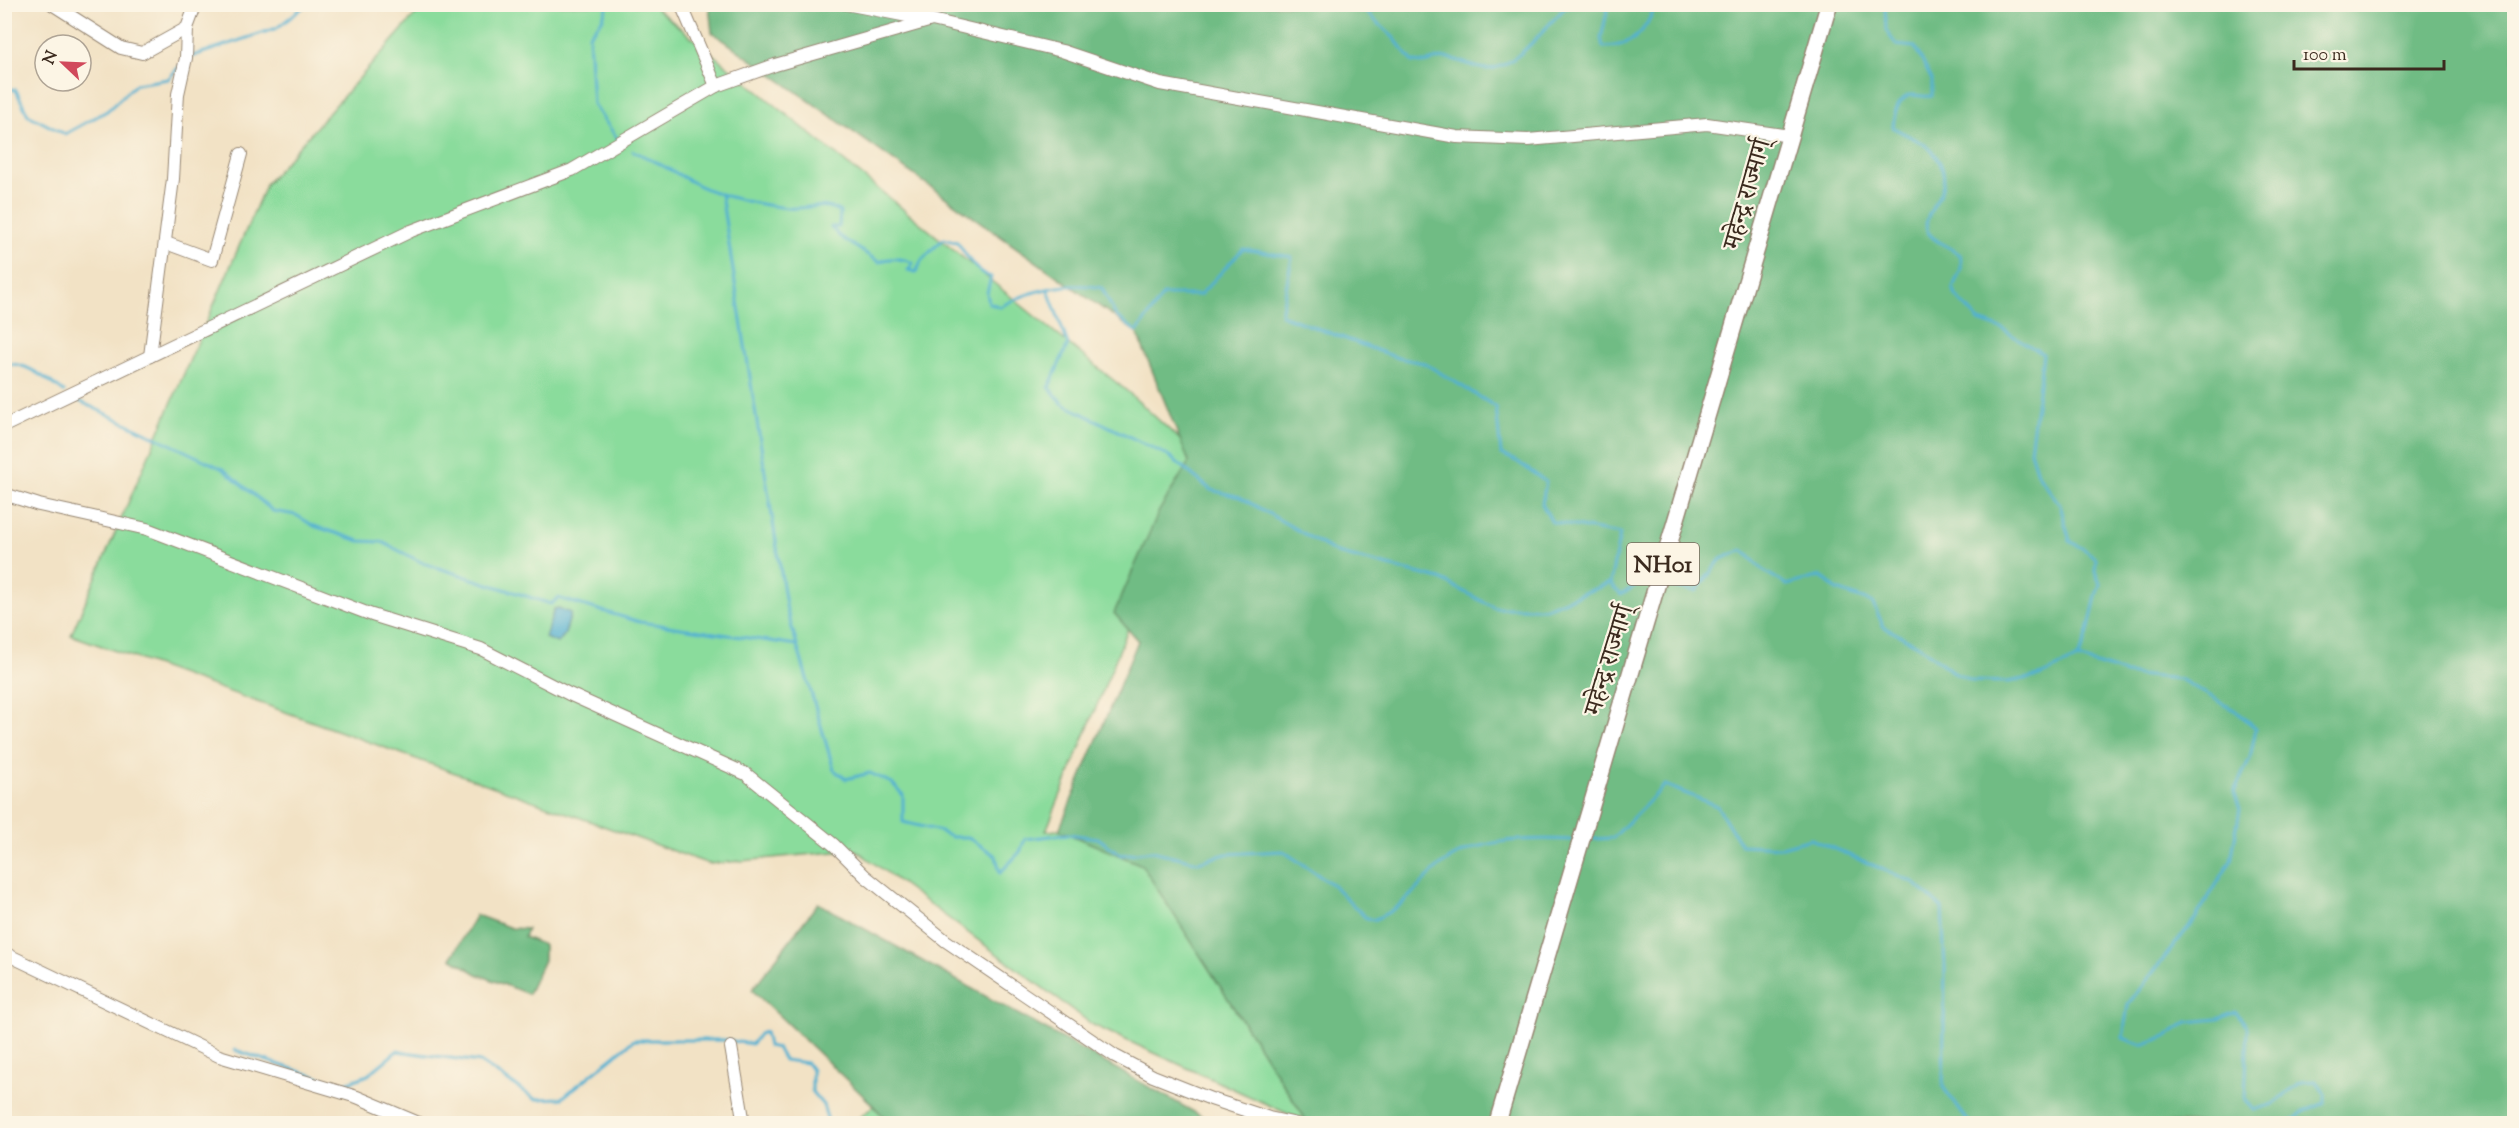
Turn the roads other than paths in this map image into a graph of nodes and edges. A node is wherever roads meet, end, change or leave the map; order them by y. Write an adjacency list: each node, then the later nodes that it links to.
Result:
1 (52, 4): 7 (street)
2 (196, 4): 7 (street)
3 (681, 4): 8 (street)
4 (846, 4): 6 (street)
5 (1829, 4): 9 (highway, महेन्द्र राज्मार्ग् / NH01)
6 (932, 20): 8 (street); 9 (street)
7 (188, 28): 11 (street)
8 (716, 86): 12 (street)
9 (1790, 136): 20 (highway, महेन्द्र राज्मार्ग् / NH01)
10 (241, 153): 11 (street)
11 (166, 243): 12 (street)
12 (150, 356): 13 (street)
13 (4, 426)
14 (4, 494): 19 (street)
15 (4, 952): 17 (street)
16 (731, 1047): 18 (street)
17 (422, 1124)
18 (744, 1124)
19 (1297, 1124)
20 (1497, 1124)

